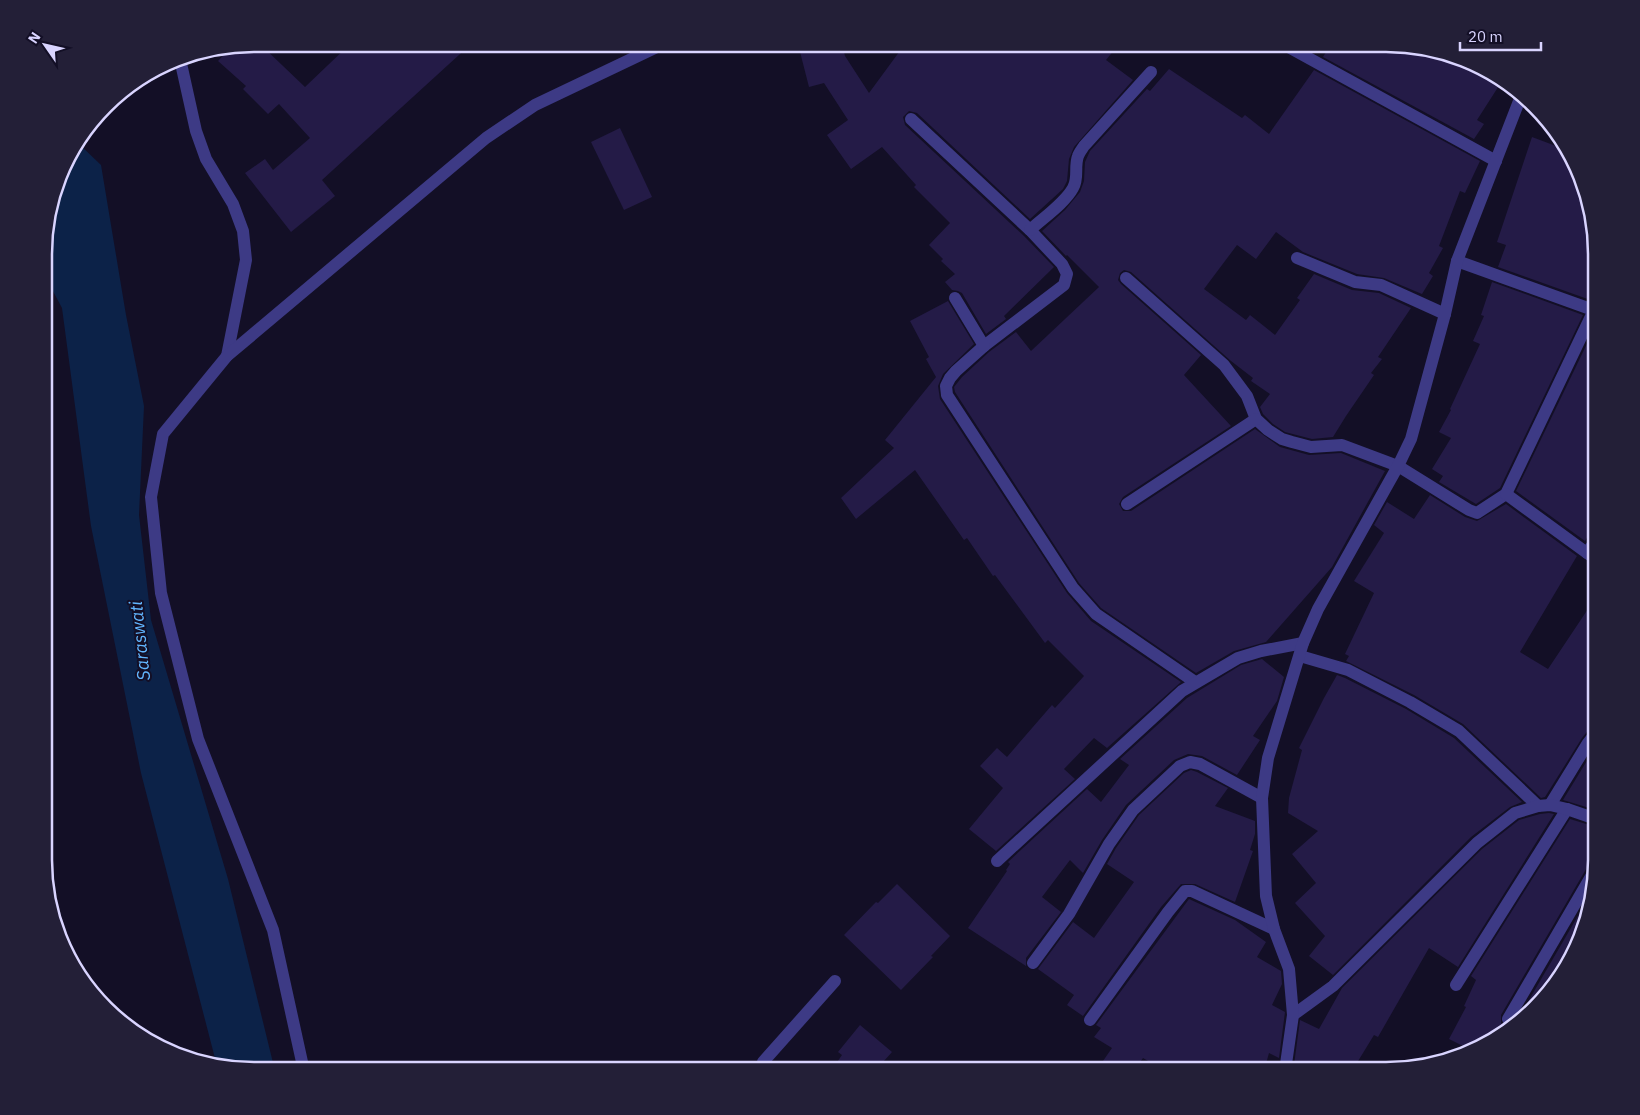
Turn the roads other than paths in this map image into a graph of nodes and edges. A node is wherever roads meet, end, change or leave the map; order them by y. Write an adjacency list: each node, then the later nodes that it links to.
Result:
1 (646, 52): 17 (street)
2 (1298, 52): 7 (street)
3 (182, 66): 17 (street)
4 (1151, 72): 8 (street)
5 (1518, 103): 7 (street)
6 (911, 119): 8 (street)
7 (1496, 161): 10 (street)
8 (1030, 230): 16 (street)
9 (1297, 258): 14 (street)
10 (1457, 261): 13 (street); 14 (street)
11 (1126, 278): 18 (street)
12 (955, 298): 16 (street)
13 (1588, 308)
14 (1445, 314): 19 (street)
15 (1588, 324): 20 (street)
16 (984, 346): 24 (street)
17 (227, 356): 39 (street)
18 (1256, 419): 19 (street); 21 (street)
19 (1398, 466): 20 (street); 23 (street)
20 (1506, 494): 22 (street)
21 (1127, 504)
22 (1588, 554)
23 (1302, 650): 24 (street); 26 (street); 27 (street)
24 (1195, 682): 30 (street)
25 (1588, 742): 27 (street)
26 (1262, 798): 32 (street); 33 (street)
27 (1544, 806): 28 (street); 36 (street)
28 (1567, 809): 29 (street); 35 (street)
29 (1588, 816)
30 (997, 861)
31 (1586, 885): 37 (street)
32 (1274, 930): 36 (street); 38 (street)
33 (1033, 963)
34 (834, 981): 40 (street)
35 (1456, 985)
36 (1292, 1015): 41 (street)
37 (1508, 1019)
38 (1090, 1020)
39 (302, 1062)
40 (763, 1062)
41 (1286, 1062)

